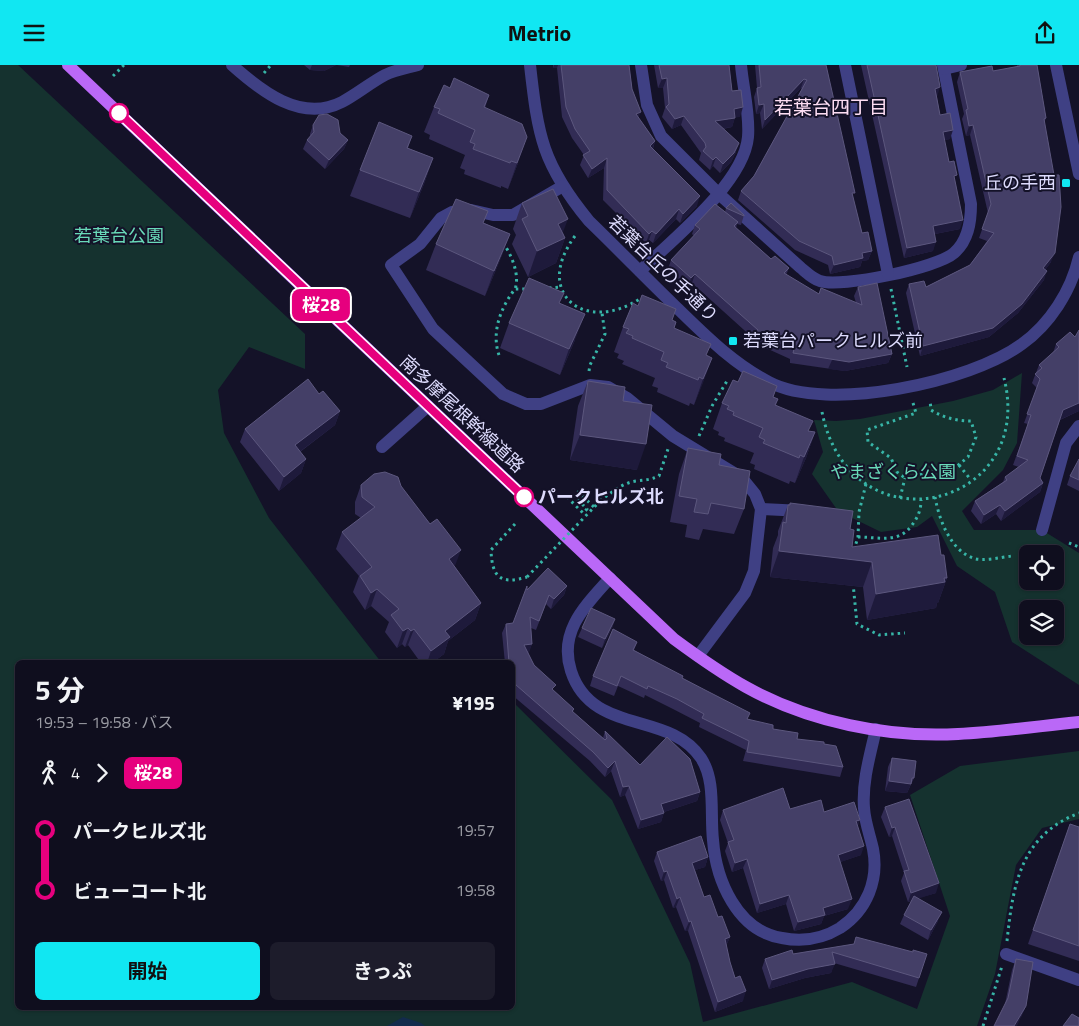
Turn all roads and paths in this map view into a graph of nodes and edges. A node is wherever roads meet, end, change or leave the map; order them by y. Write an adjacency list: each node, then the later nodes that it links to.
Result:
1 (68, 65): 34 (main road, 南多摩尾根幹線道路)
2 (124, 65): 12 (path)
3 (232, 65): 4 (street)
4 (418, 65)
5 (530, 65): 14 (street, 若葉台丘の手通り)
6 (641, 65): 15 (street)
7 (741, 65): 15 (street)
8 (844, 65): 20 (street)
9 (961, 65): 11 (street)
10 (1056, 65): 13 (street)
11 (944, 67): 20 (street)
12 (113, 76)
13 (1079, 174)
14 (563, 186): 16 (street); 19 (street, 若葉台丘の手通り)
15 (718, 194): 19 (street); 20 (street)
16 (494, 215): 24 (path); 31 (street)
17 (575, 236): 21 (path)
18 (1079, 257): 19 (street, 若葉台丘の手通り)
19 (640, 271)
20 (888, 274): 28 (path)
21 (561, 287): 23 (path); 26 (path)
22 (535, 288): 24 (path)
23 (545, 288)
24 (516, 289): 27 (path)
25 (641, 298): 26 (path)
26 (602, 313): 31 (path)
27 (499, 355)
28 (907, 367)
29 (1004, 378): 42 (path)
30 (727, 381): 39 (path)
31 (590, 385): 37 (street)
32 (930, 400): 40 (path)
33 (913, 403): 41 (path)
34 (428, 406): 38 (street); 59 (main road, 南多摩尾根幹線道路)
35 (822, 412): 43 (path)
36 (1079, 426): 52 (street)
37 (673, 435): 39 (street); 48 (path, bridge)
38 (382, 447)
39 (694, 448): 49 (street)
40 (959, 465): 41 (path); 42 (path)
41 (904, 478): 46 (path)
42 (971, 480): 45 (path)
43 (866, 484): 46 (path); 53 (path)
44 (567, 497): 48 (path)
45 (934, 497): 47 (path); 56 (path)
46 (900, 498): 47 (path)
47 (921, 500): 53 (path)
48 (594, 507): 51 (path, bridge)
49 (761, 509): 50 (street); 61 (street)
50 (814, 511)
51 (515, 524)
52 (1042, 530)
53 (858, 537): 57 (path)
54 (1069, 543): 55 (path)
55 (1079, 547)
56 (1012, 556)
57 (853, 557)
58 (853, 576): 60 (path)
59 (610, 578): 61 (main road, 南多摩尾根幹線道路); 63 (street)
60 (905, 633)
61 (698, 656): 63 (main road, 南多摩尾根幹線道路)
62 (1079, 722): 63 (main road, 南多摩尾根幹線道路)
63 (876, 729)
64 (1079, 813): 65 (path)
65 (1006, 954): 66 (street); 67 (path)
66 (1079, 980)
67 (982, 1026)

